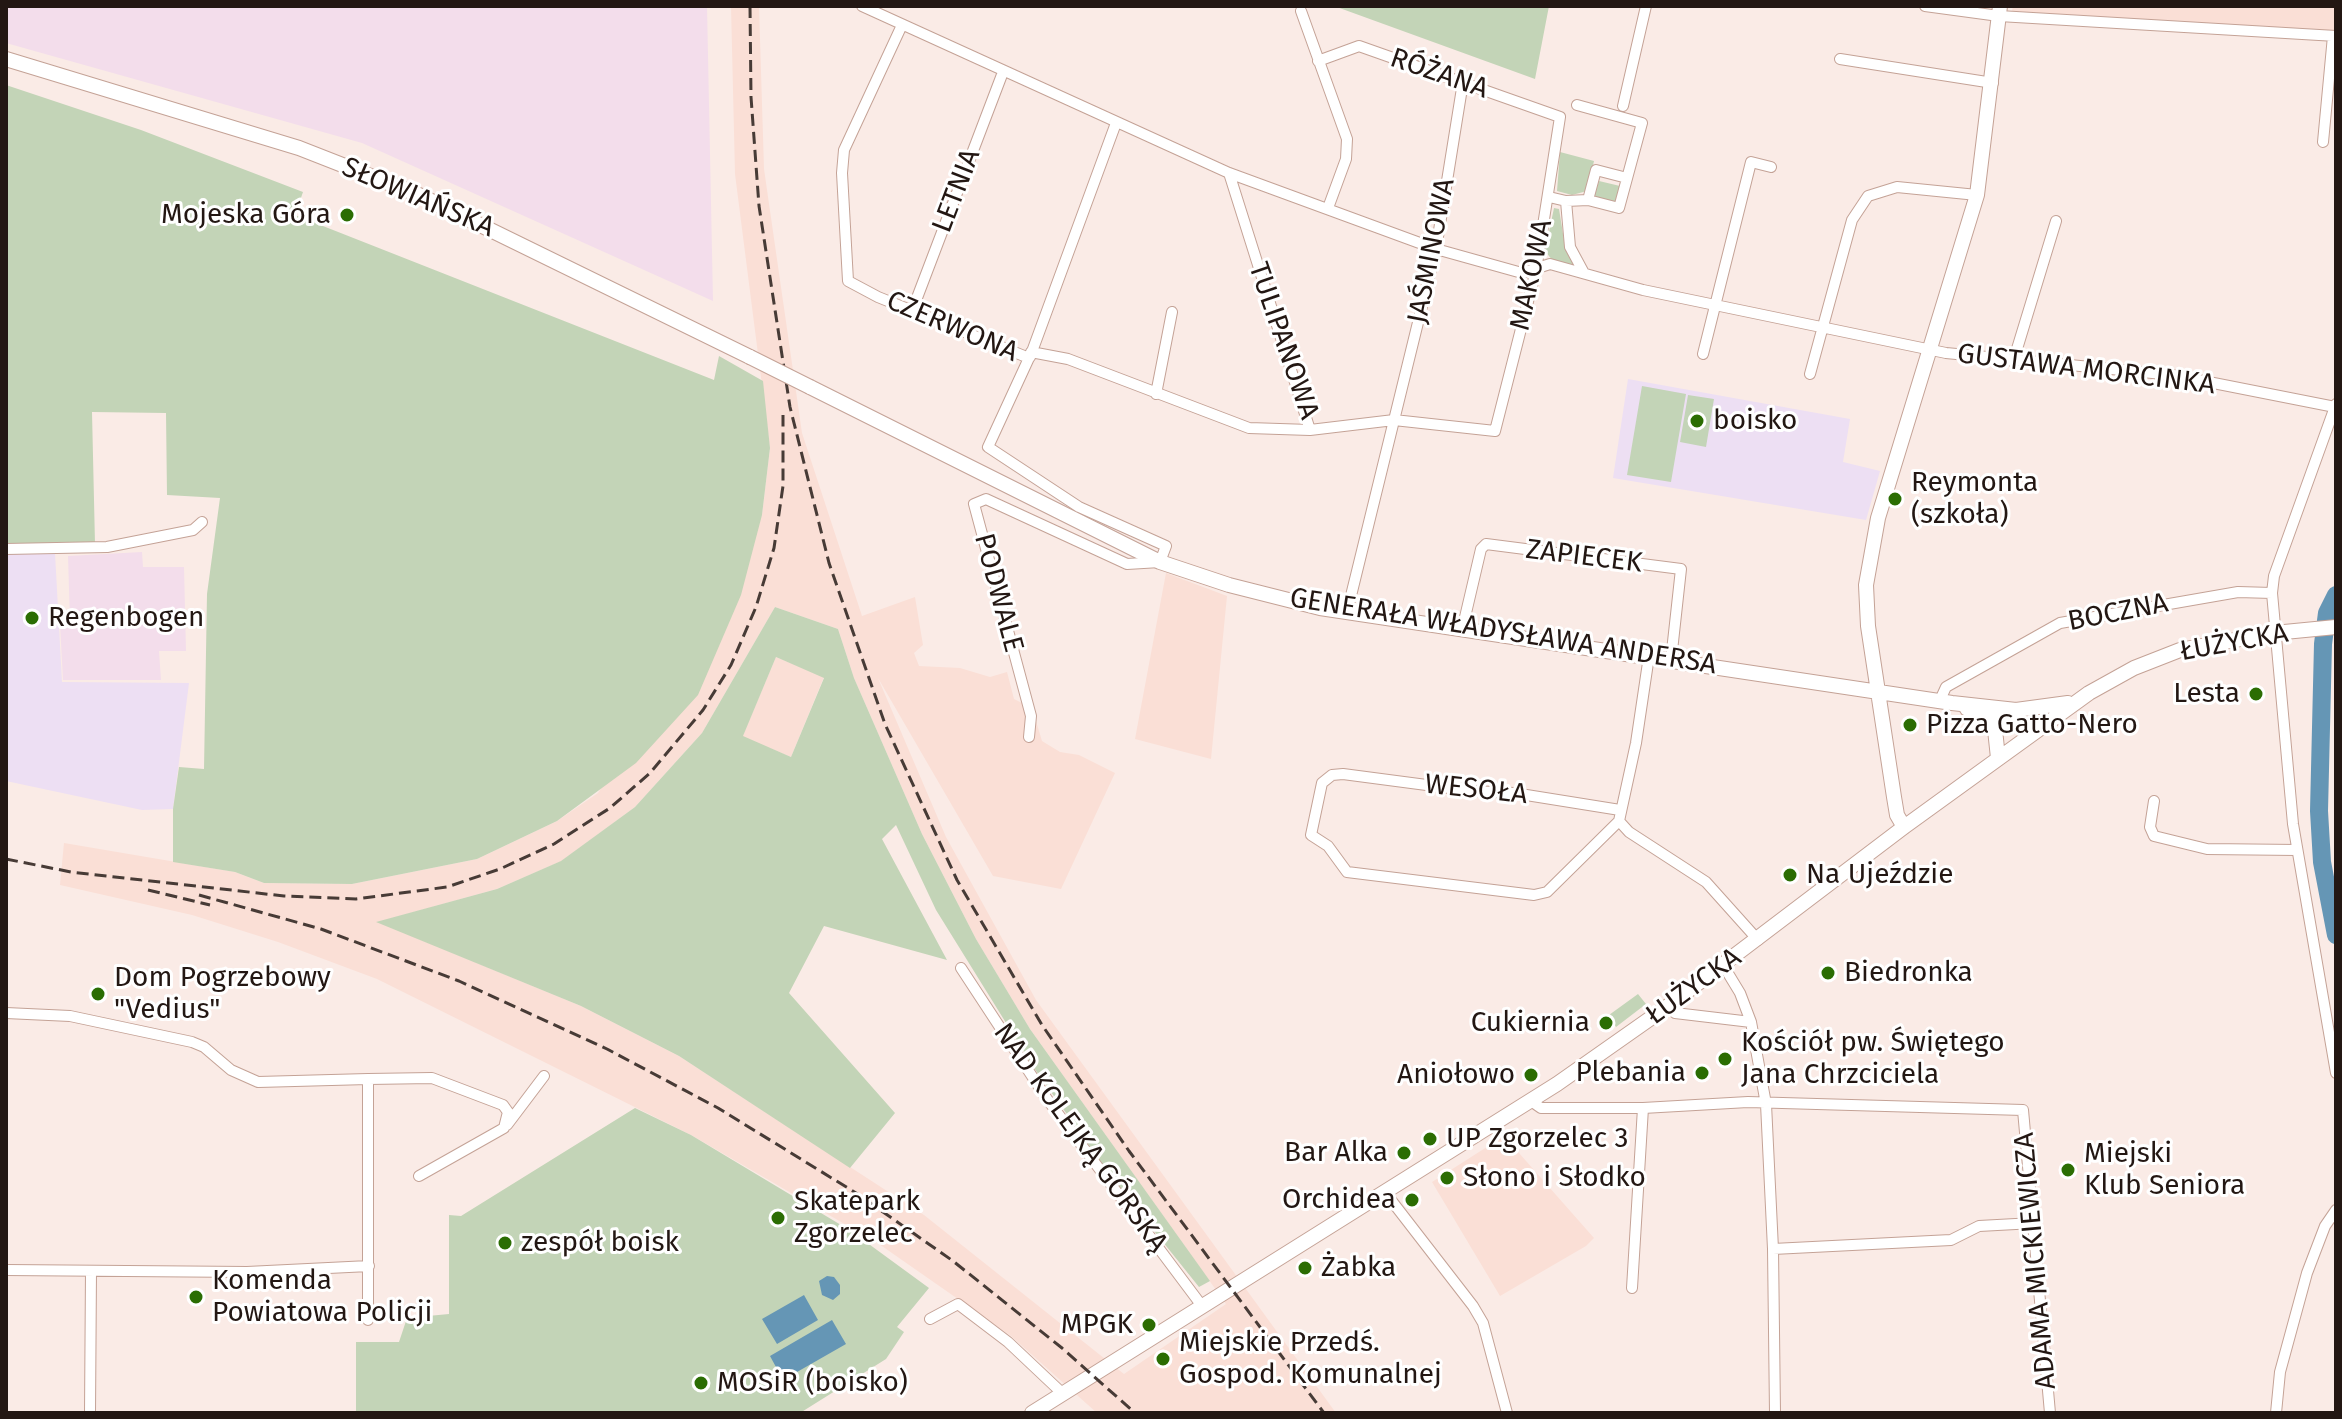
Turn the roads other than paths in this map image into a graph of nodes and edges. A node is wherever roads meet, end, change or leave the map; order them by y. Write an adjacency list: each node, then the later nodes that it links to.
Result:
1 (862, 6): 6 (street, GUSTAWA MORCINKA)
2 (1646, 6): 16 (street)
3 (1925, 6): 5 (street)
4 (1301, 11): 10 (street)
5 (2000, 11): 7 (street); 13 (street)
6 (902, 25): 11 (street, GUSTAWA MORCINKA); 33 (street, CZERWONA)
7 (2335, 36): 14 (street)
8 (6, 59): 41 (street, SŁOWIAŃSKA, bridge)
9 (1840, 59): 13 (street)
10 (1318, 61): 12 (street, RÓŻANA); 27 (street)
11 (1003, 72): 18 (street, GUSTAWA MORCINKA); 33 (street, LETNIA)
12 (1463, 82): 17 (street, RÓŻANA); 29 (street, JAŚMINOWA)
13 (1993, 83): 23 (street)
14 (2331, 103): 19 (street)
15 (1577, 105): 22 (street)
16 (1623, 106)
17 (1560, 117): 24 (street, MAKOWA)
18 (1116, 123): 21 (street, GUSTAWA MORCINKA); 38 (street)
19 (2323, 142)
20 (1771, 167): 32 (street)
21 (1229, 173): 27 (street, GUSTAWA MORCINKA); 45 (street, TULIPANOWA)
22 (1627, 178): 25 (street); 25 (street)
23 (1977, 195): 35 (street); 36 (street)
24 (1549, 197): 26 (street); 30 (street, MAKOWA)
25 (1588, 200): 26 (street)
26 (1566, 201): 31 (street)
27 (1328, 208): 29 (street, GUSTAWA MORCINKA)
28 (2056, 221): 39 (street)
29 (1436, 249): 30 (street, GUSTAWA MORCINKA); 44 (street, JAŚMINOWA)
30 (1536, 270): 31 (street, GUSTAWA MORCINKA); 46 (street, MAKOWA)
31 (1584, 273): 32 (street, GUSTAWA MORCINKA)
32 (1713, 306): 35 (street, GUSTAWA MORCINKA); 37 (street)
33 (912, 311): 38 (street, CZERWONA)
34 (1172, 312): 42 (street)
35 (1822, 328): 36 (street, GUSTAWA MORCINKA); 40 (street)
36 (1931, 350): 39 (street, GUSTAWA MORCINKA); 57 (street)
37 (1703, 354)
38 (1030, 355): 42 (street); 49 (street, CZERWONA)
39 (2013, 362): 43 (street, GUSTAWA MORCINKA)
40 (1810, 374)
41 (810, 387): 49 (street, GENERAŁA WŁADYSŁAWA ANDERSA)
42 (1156, 394): 45 (street)
43 (2336, 405): 50 (street)
44 (1394, 420): 45 (street, TULIPANOWA); 46 (street, TULIPANOWA); 51 (street, JAŚMINOWA)
45 (1310, 430)
46 (1495, 431)
47 (202, 522): 48 (street)
48 (6, 549)
49 (1160, 562): 51 (street, GENERAŁA WŁADYSŁAWA ANDERSA); 63 (street, PODWALE)
50 (2272, 593): 54 (street); 58 (street, BOCZNA)
51 (1347, 612): 53 (street, GENERAŁA WŁADYSŁAWA ANDERSA)
52 (2336, 627): 54 (street, ŁUŻYCKA)
53 (1462, 630): 55 (street, GENERAŁA WŁADYSŁAWA ANDERSA); 56 (street, ZAPIECEK)
54 (2274, 633): 59 (street, ŁUŻYCKA); 68 (street)
55 (1649, 656): 56 (street, GENERAŁA WŁADYSŁAWA ANDERSA); 66 (street)
56 (1671, 660): 57 (street, GENERAŁA WŁADYSŁAWA ANDERSA)
57 (1878, 689): 58 (street, GENERAŁA WŁADYSŁAWA ANDERSA); 67 (street)
58 (1946, 701): 60 (street, GENERAŁA WŁADYSŁAWA ANDERSA); 61 (street, GENERAŁA WŁADYSŁAWA ANDERSA)
59 (2076, 701): 60 (street, GENERAŁA WŁADYSŁAWA ANDERSA); 62 (street, ŁUŻYCKA)
60 (2011, 709): 62 (street)
61 (1994, 720): 62 (street, GENERAŁA WŁADYSŁAWA ANDERSA); 64 (street)
62 (2034, 732): 64 (street, ŁUŻYCKA)
63 (1029, 737)
64 (1998, 758): 67 (street, ŁUŻYCKA)
65 (2154, 801): 68 (street)
66 (1619, 815): 66 (street, WESOŁA); 69 (street)
67 (1904, 827): 69 (street, ŁUŻYCKA)
68 (2297, 850): 75 (street)
69 (1758, 940): 70 (street, ŁUŻYCKA)
70 (1723, 965): 72 (street, ŁUŻYCKA); 74 (street)
71 (961, 968): 91 (street, NAD KOLEJKĄ GÓRSKĄ)
72 (1668, 1006): 74 (street); 78 (street, ŁUŻYCKA)
73 (6, 1013): 77 (street)
74 (1751, 1022): 79 (street)
75 (2336, 1073)
76 (544, 1076): 81 (street)
77 (368, 1079): 81 (street); 87 (street)
78 (1531, 1101): 80 (street); 83 (street, ŁUŻYCKA)
79 (1766, 1104): 80 (street); 85 (street, ADAMA MICKIEWICZA); 86 (street)
80 (1643, 1108): 90 (street)
81 (507, 1125): 82 (street)
82 (419, 1176)
83 (1384, 1191): 91 (street, ŁUŻYCKA); 97 (street)
84 (2336, 1210): 100 (street)
85 (2034, 1223): 86 (street); 99 (street, ADAMA MICKIEWICZA)
86 (1773, 1249): 98 (street)
87 (369, 1266): 89 (street); 93 (street)
88 (6, 1270): 89 (street)
89 (91, 1271): 95 (street)
90 (1632, 1288)
91 (1202, 1306): 94 (street, ŁUŻYCKA)
92 (930, 1319): 94 (street)
93 (368, 1320)
94 (1061, 1392): 96 (street, ŁUŻYCKA)
95 (90, 1413)
96 (1032, 1413)
97 (1507, 1413)
98 (1775, 1413)
99 (2050, 1413)
100 (2276, 1413)

